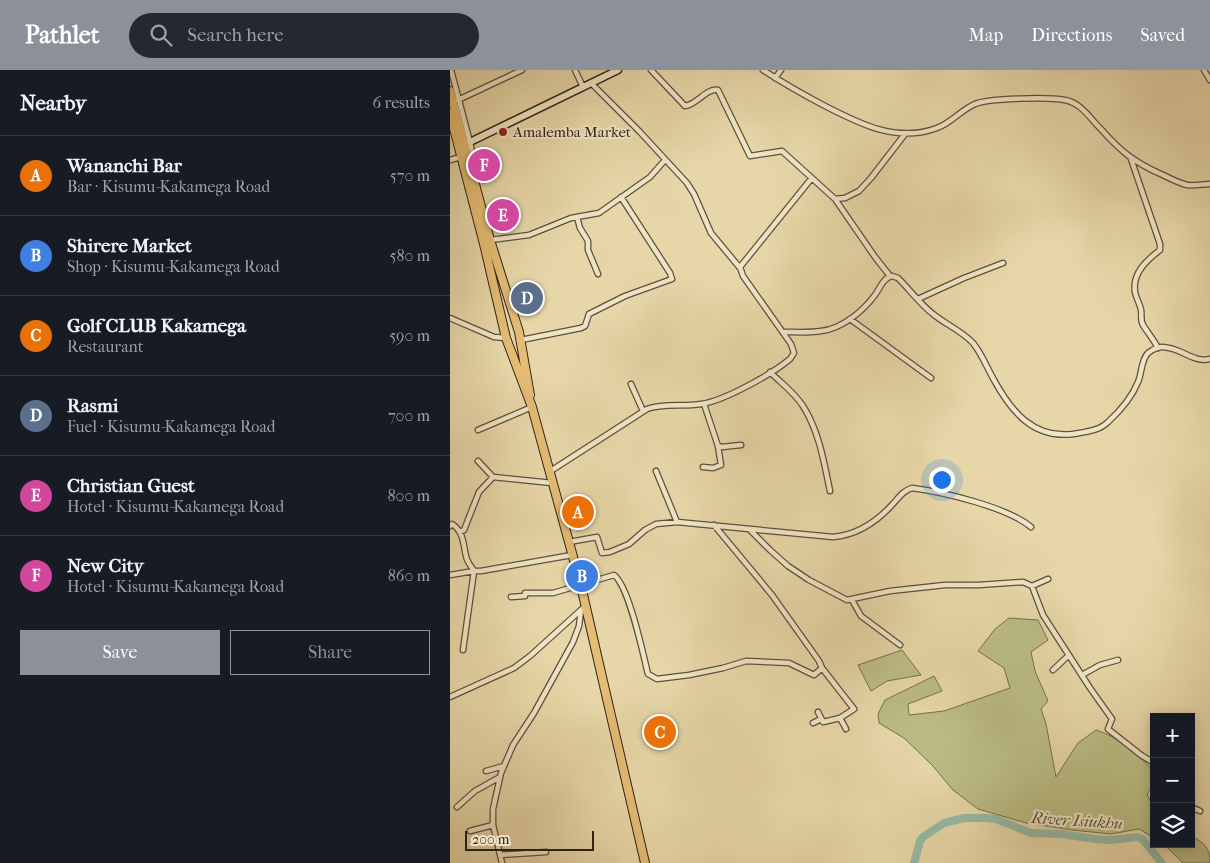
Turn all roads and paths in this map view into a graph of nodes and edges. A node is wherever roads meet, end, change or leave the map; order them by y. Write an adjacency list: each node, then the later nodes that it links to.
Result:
1 (450, 70): 14 (street)
2 (522, 70): 14 (street)
3 (575, 70): 12 (street)
4 (618, 70): 11 (main road)
5 (651, 70): 23 (street)
6 (763, 70): 9 (street)
7 (781, 70): 9 (street)
8 (1204, 70): 10 (street)
9 (775, 78): 17 (street)
10 (1210, 80)
11 (591, 83): 12 (main road); 22 (street)
12 (583, 87): 18 (main road)
13 (450, 90): 19 (highway)
14 (458, 100): 18 (street)
15 (450, 113): 16 (highway)
16 (451, 122): 19 (highway)
17 (905, 134): 20 (street); 26 (street)
18 (470, 142): 19 (street)
19 (465, 158): 21 (street); 28 (highway); 37 (highway)
20 (1131, 159): 24 (street); 41 (street)
21 (450, 160)
22 (665, 160): 25 (street); 30 (street)
23 (811, 179): 26 (street); 30 (street)
24 (1210, 184)
25 (621, 197): 27 (street); 40 (street)
26 (834, 199): 32 (street)
27 (577, 217): 28 (street); 31 (street)
28 (490, 240): 36 (highway)
29 (1003, 263): 33 (street)
30 (740, 268): 38 (street)
31 (598, 274)
32 (890, 276): 33 (street); 35 (street)
33 (918, 299): 41 (street)
34 (450, 318): 39 (street)
35 (850, 319): 38 (street); 44 (street)
36 (516, 322): 37 (highway); 40 (highway)
37 (502, 325): 39 (highway)
38 (783, 332): 43 (street)
39 (506, 338): 47 (highway)
40 (521, 340): 47 (highway)
41 (1158, 348): 42 (street)
42 (1210, 359)
43 (770, 372): 46 (street); 58 (street)
44 (931, 378)
45 (631, 384): 48 (street)
46 (704, 404): 48 (street); 51 (street)
47 (532, 407): 49 (street); 55 (highway)
48 (643, 411): 55 (street)
49 (478, 430)
50 (742, 445): 51 (street)
51 (718, 446): 53 (street)
52 (478, 462): 56 (street)
53 (703, 467)
54 (656, 470): 59 (street)
55 (549, 472): 57 (highway)
56 (493, 477): 57 (street); 64 (street)
57 (552, 483): 65 (highway)
58 (830, 491)
59 (677, 522): 60 (street); 65 (street)
60 (714, 525): 63 (street); 79 (street)
61 (450, 526): 64 (street)
62 (1031, 527): 63 (street)
63 (750, 530): 73 (street)
64 (460, 532): 67 (street)
65 (569, 542): 66 (highway)
66 (572, 555): 67 (street); 70 (highway)
67 (474, 570): 68 (street); 76 (street)
68 (450, 575)
69 (1048, 579): 71 (street)
70 (580, 586): 72 (street); 74 (highway); 79 (street)
71 (1032, 586): 73 (street); 77 (street)
72 (511, 597)
73 (852, 600): 75 (street)
74 (583, 608): 82 (street); 89 (street); 100 (highway)
75 (900, 645)
76 (463, 650)
77 (1069, 655): 80 (street); 81 (street)
78 (1118, 660): 81 (street)
79 (822, 668): 84 (street)
80 (1052, 670)
81 (1082, 675): 88 (street)
82 (450, 696)
83 (818, 712): 85 (street)
84 (840, 718): 85 (street); 87 (street)
85 (821, 719): 86 (street)
86 (813, 723)
87 (846, 729)
88 (1150, 761)
89 (504, 766): 90 (street); 91 (street)
90 (486, 771)
91 (500, 777): 92 (street); 95 (street)
92 (457, 807)
93 (1195, 809): 94 (street)
94 (1200, 812)
95 (493, 825): 96 (street); 98 (street)
96 (470, 831)
97 (546, 852): 98 (street)
98 (500, 855): 99 (street)
99 (502, 863)
100 (645, 863)

